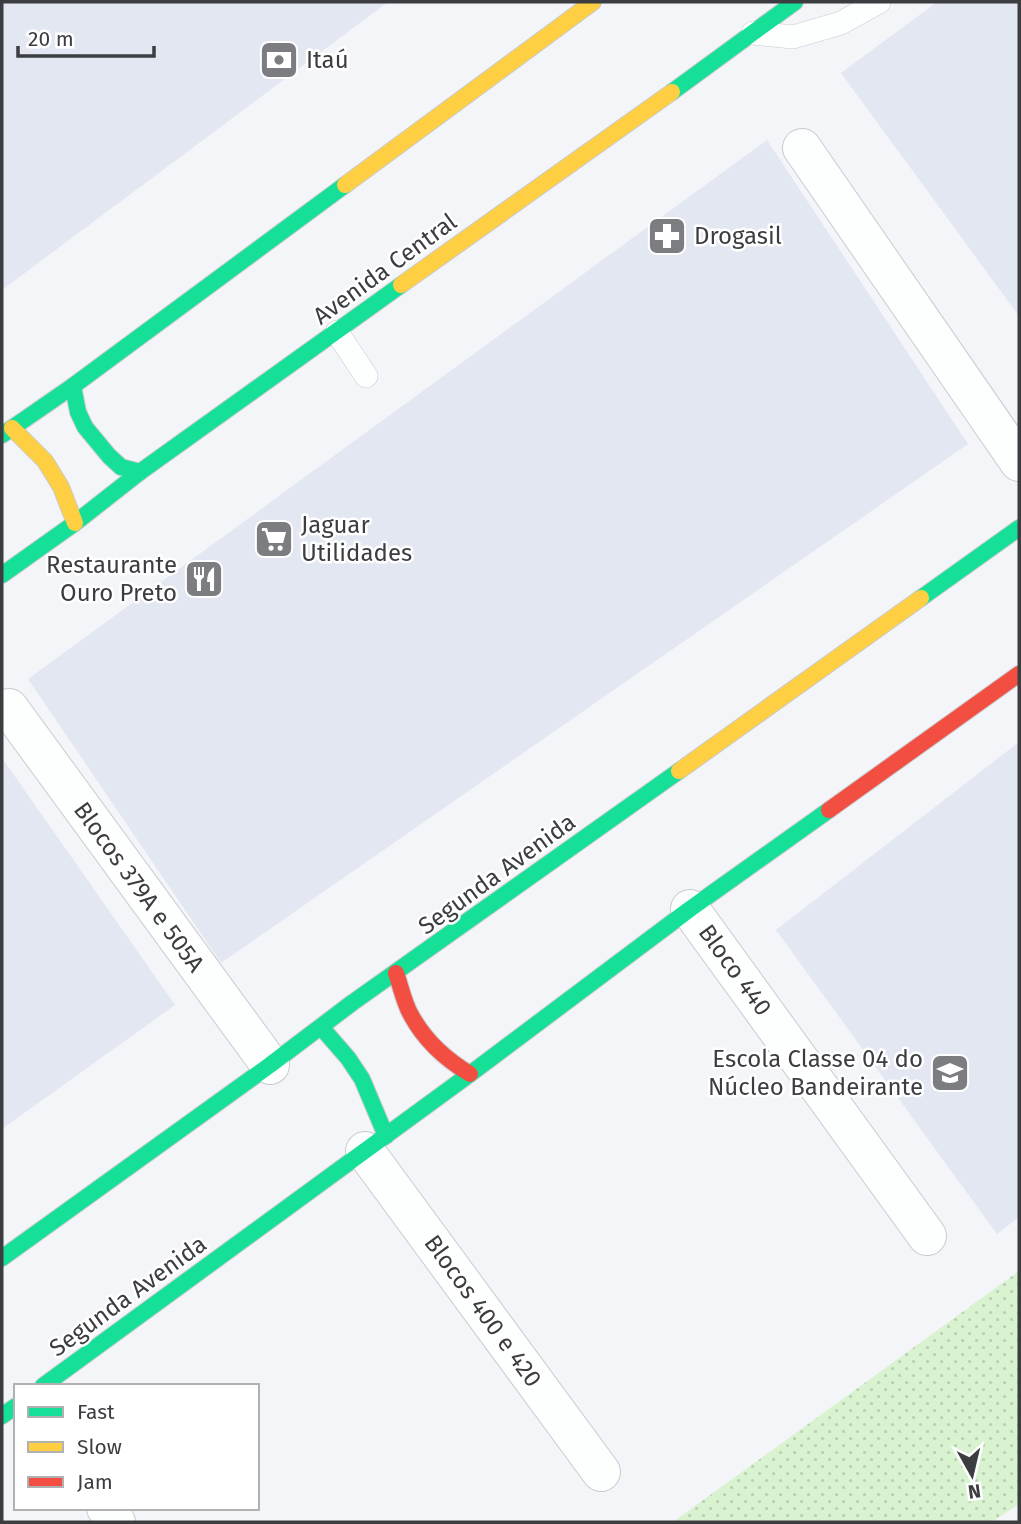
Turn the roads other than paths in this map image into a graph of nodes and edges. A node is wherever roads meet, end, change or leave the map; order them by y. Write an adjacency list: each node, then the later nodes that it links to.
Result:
1 (593, 2): 8 (street)
2 (795, 2): 4 (street, Avenida Central)
3 (879, 2): 4 (lane)
4 (753, 33): 6 (street, Avenida Central)
5 (802, 148): 10 (street)
6 (337, 332): 7 (lane); 11 (street, Avenida Central)
7 (366, 376)
8 (73, 386): 9 (street); 11 (street)
9 (7, 431): 12 (street)
10 (1019, 462)
11 (140, 472): 12 (street, Avenida Central)
12 (75, 523): 14 (street, Avenida Central)
13 (1019, 528): 18 (street, Segunda Avenida)
14 (2, 575)
15 (1019, 674): 17 (street, Segunda Avenida)
16 (9, 708): 20 (street, Blocos 379A e 505A)
17 (690, 909): 21 (street, Segunda Avenida); 23 (street, Bloco 440)
18 (396, 973): 19 (street, Segunda Avenida); 21 (street)
19 (321, 1027): 20 (street, Segunda Avenida); 22 (street)
20 (270, 1065): 24 (street, Segunda Avenida)
21 (470, 1074): 22 (street, Segunda Avenida)
22 (376, 1143): 25 (street, Segunda Avenida); 26 (street, Blocos 400 e 420)
23 (927, 1236)
24 (2, 1258)
25 (47, 1384)
26 (601, 1472)

